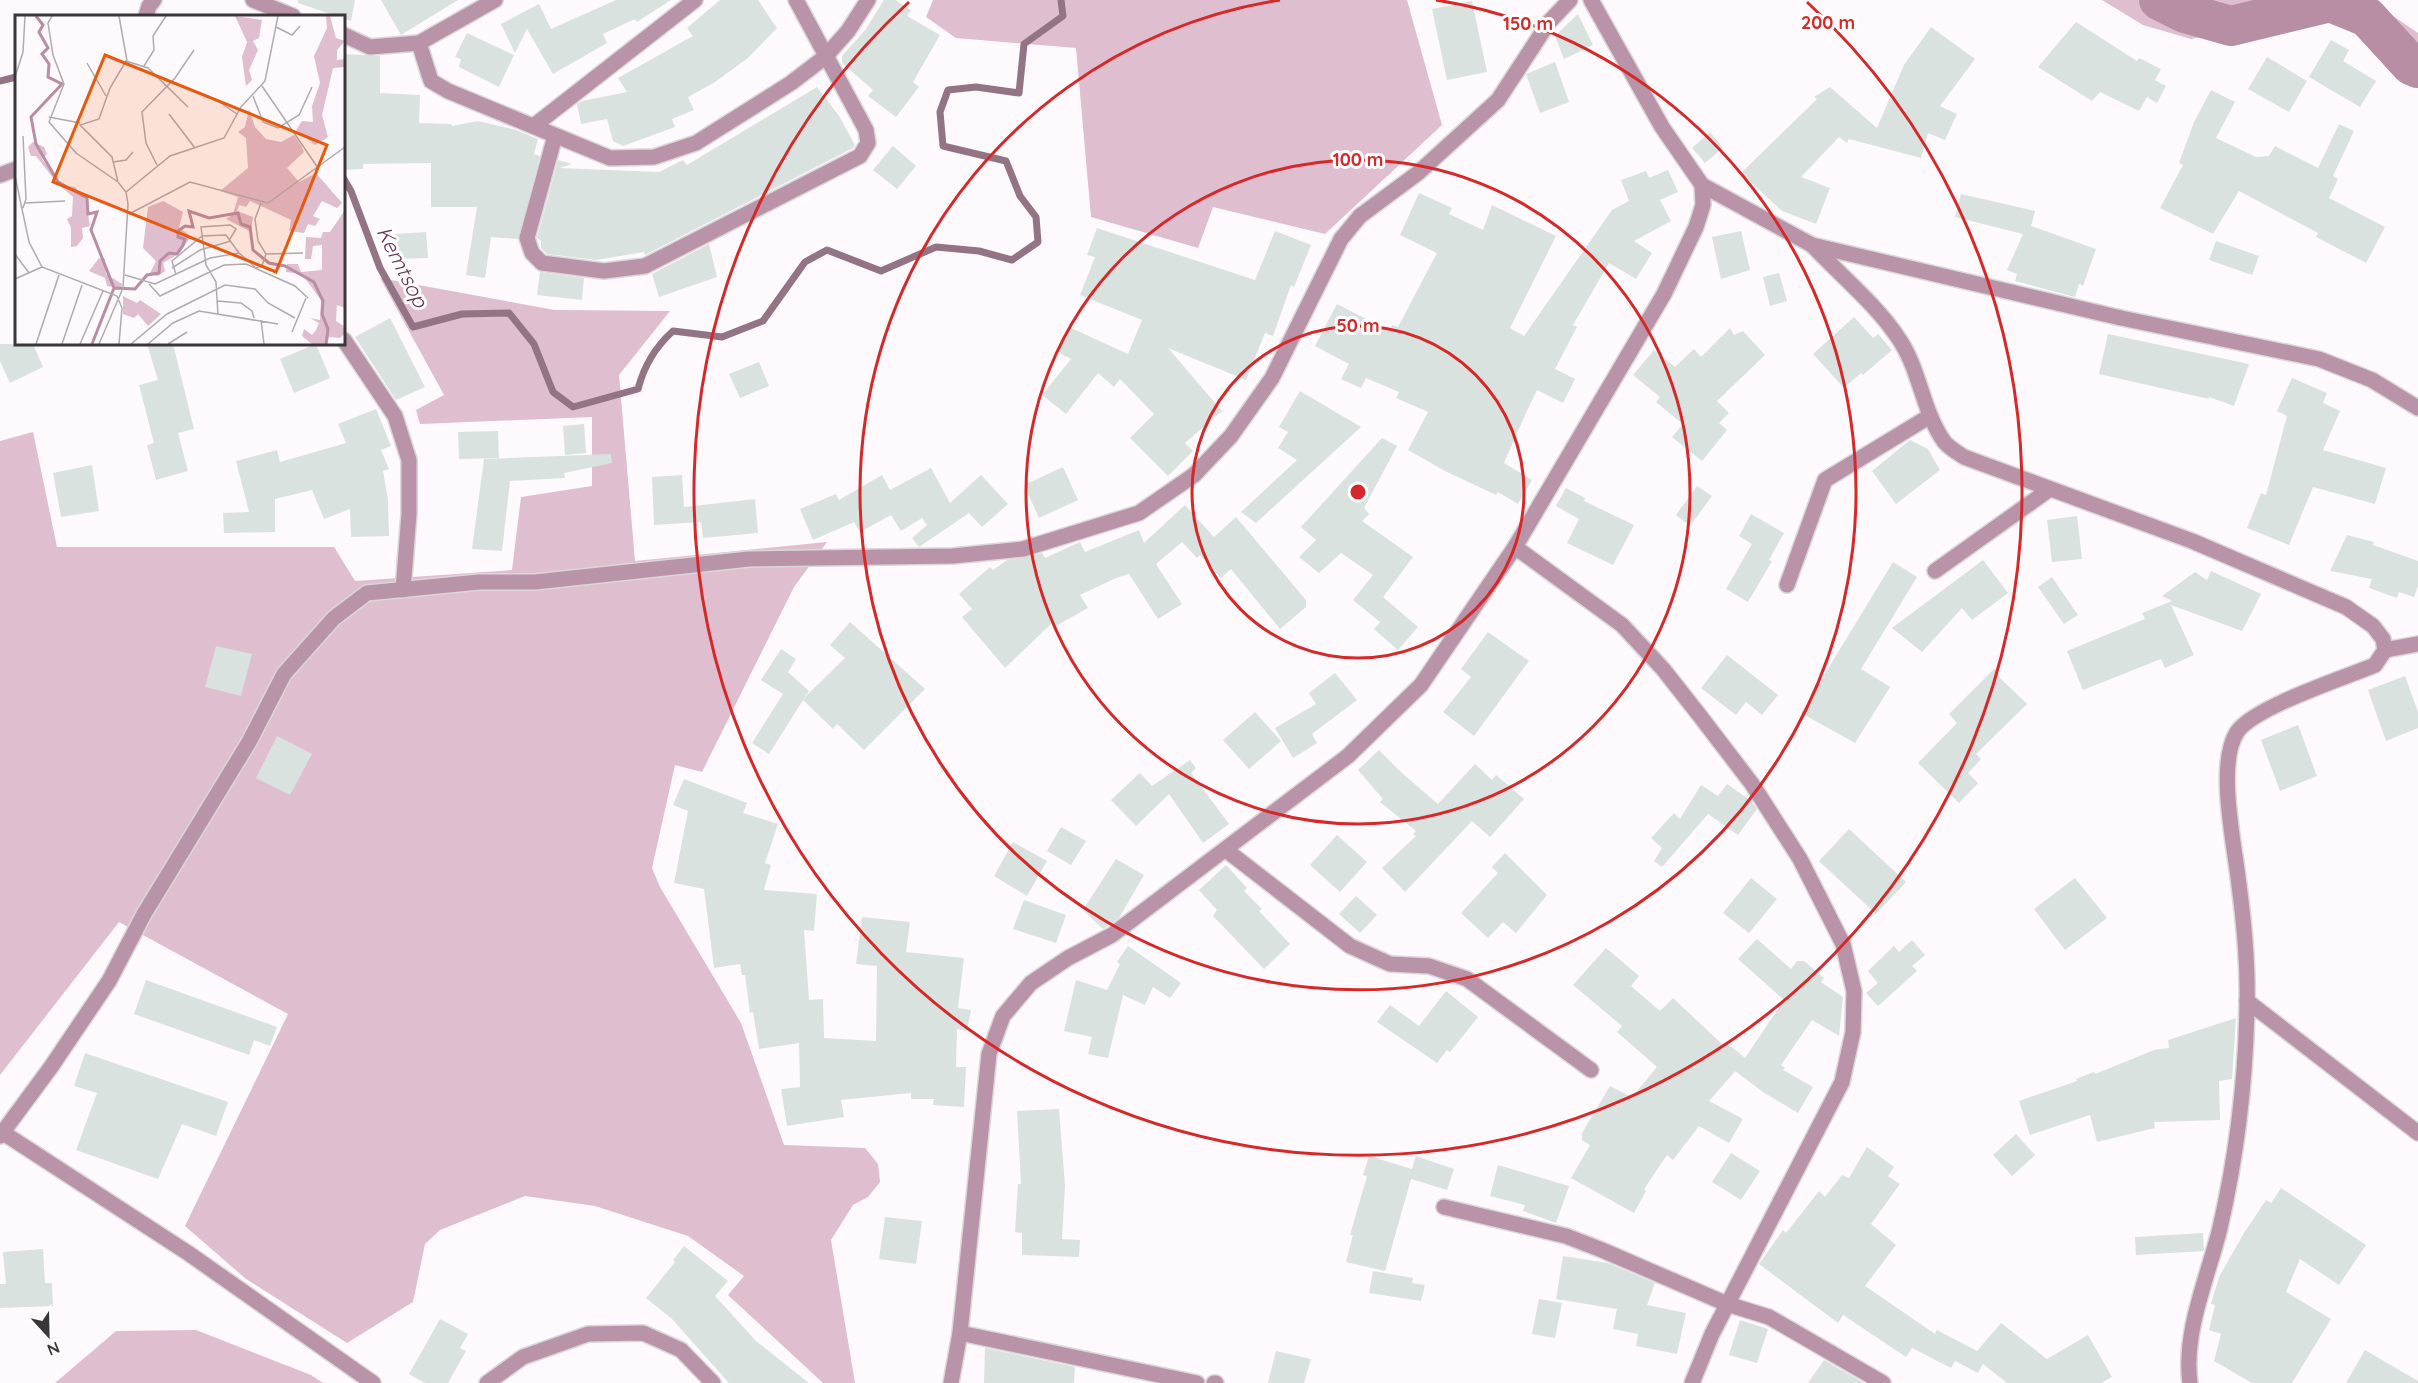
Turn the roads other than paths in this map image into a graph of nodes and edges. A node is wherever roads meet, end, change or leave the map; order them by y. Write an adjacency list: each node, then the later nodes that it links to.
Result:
1 (154, 0): 9 (street)
2 (253, 0): 10 (street)
3 (495, 0): 12 (street)
4 (695, 0): 14 (street)
5 (796, 0): 13 (street)
6 (868, 0): 13 (street)
7 (1570, 0): 27 (street)
8 (1591, 0): 18 (street)
9 (146, 15)
10 (290, 15)
11 (345, 36): 12 (street)
12 (419, 43): 14 (street)
13 (825, 57): 15 (street); 15 (street)
14 (535, 125): 15 (street)
15 (555, 136)
16 (15, 169): 17 (street)
17 (0, 175)
18 (1702, 185): 19 (street); 24 (street)
19 (1812, 246): 21 (street); 22 (street)
20 (345, 341): 27 (street)
21 (2418, 408)
22 (1930, 416): 23 (street); 26 (street)
23 (2050, 489): 25 (street); 29 (street)
24 (1515, 547): 30 (street); 36 (street)
25 (1935, 571)
26 (1787, 585)
27 (403, 590): 34 (street)
28 (2418, 644): 29 (street)
29 (2385, 651): 31 (street)
30 (1226, 850): 32 (street); 37 (street)
31 (2247, 1001): 33 (street); 45 (street)
32 (1591, 1070)
33 (2418, 1133)
34 (1, 1134): 38 (street)
35 (1444, 1207): 36 (street)
36 (1728, 1304): 43 (street); 44 (street)
37 (960, 1333): 41 (street); 42 (street)
38 (374, 1383)
39 (487, 1383): 40 (street)
40 (713, 1383)
41 (951, 1383)
42 (1197, 1383)
43 (1692, 1383)
44 (1883, 1383)
45 (2190, 1383)

